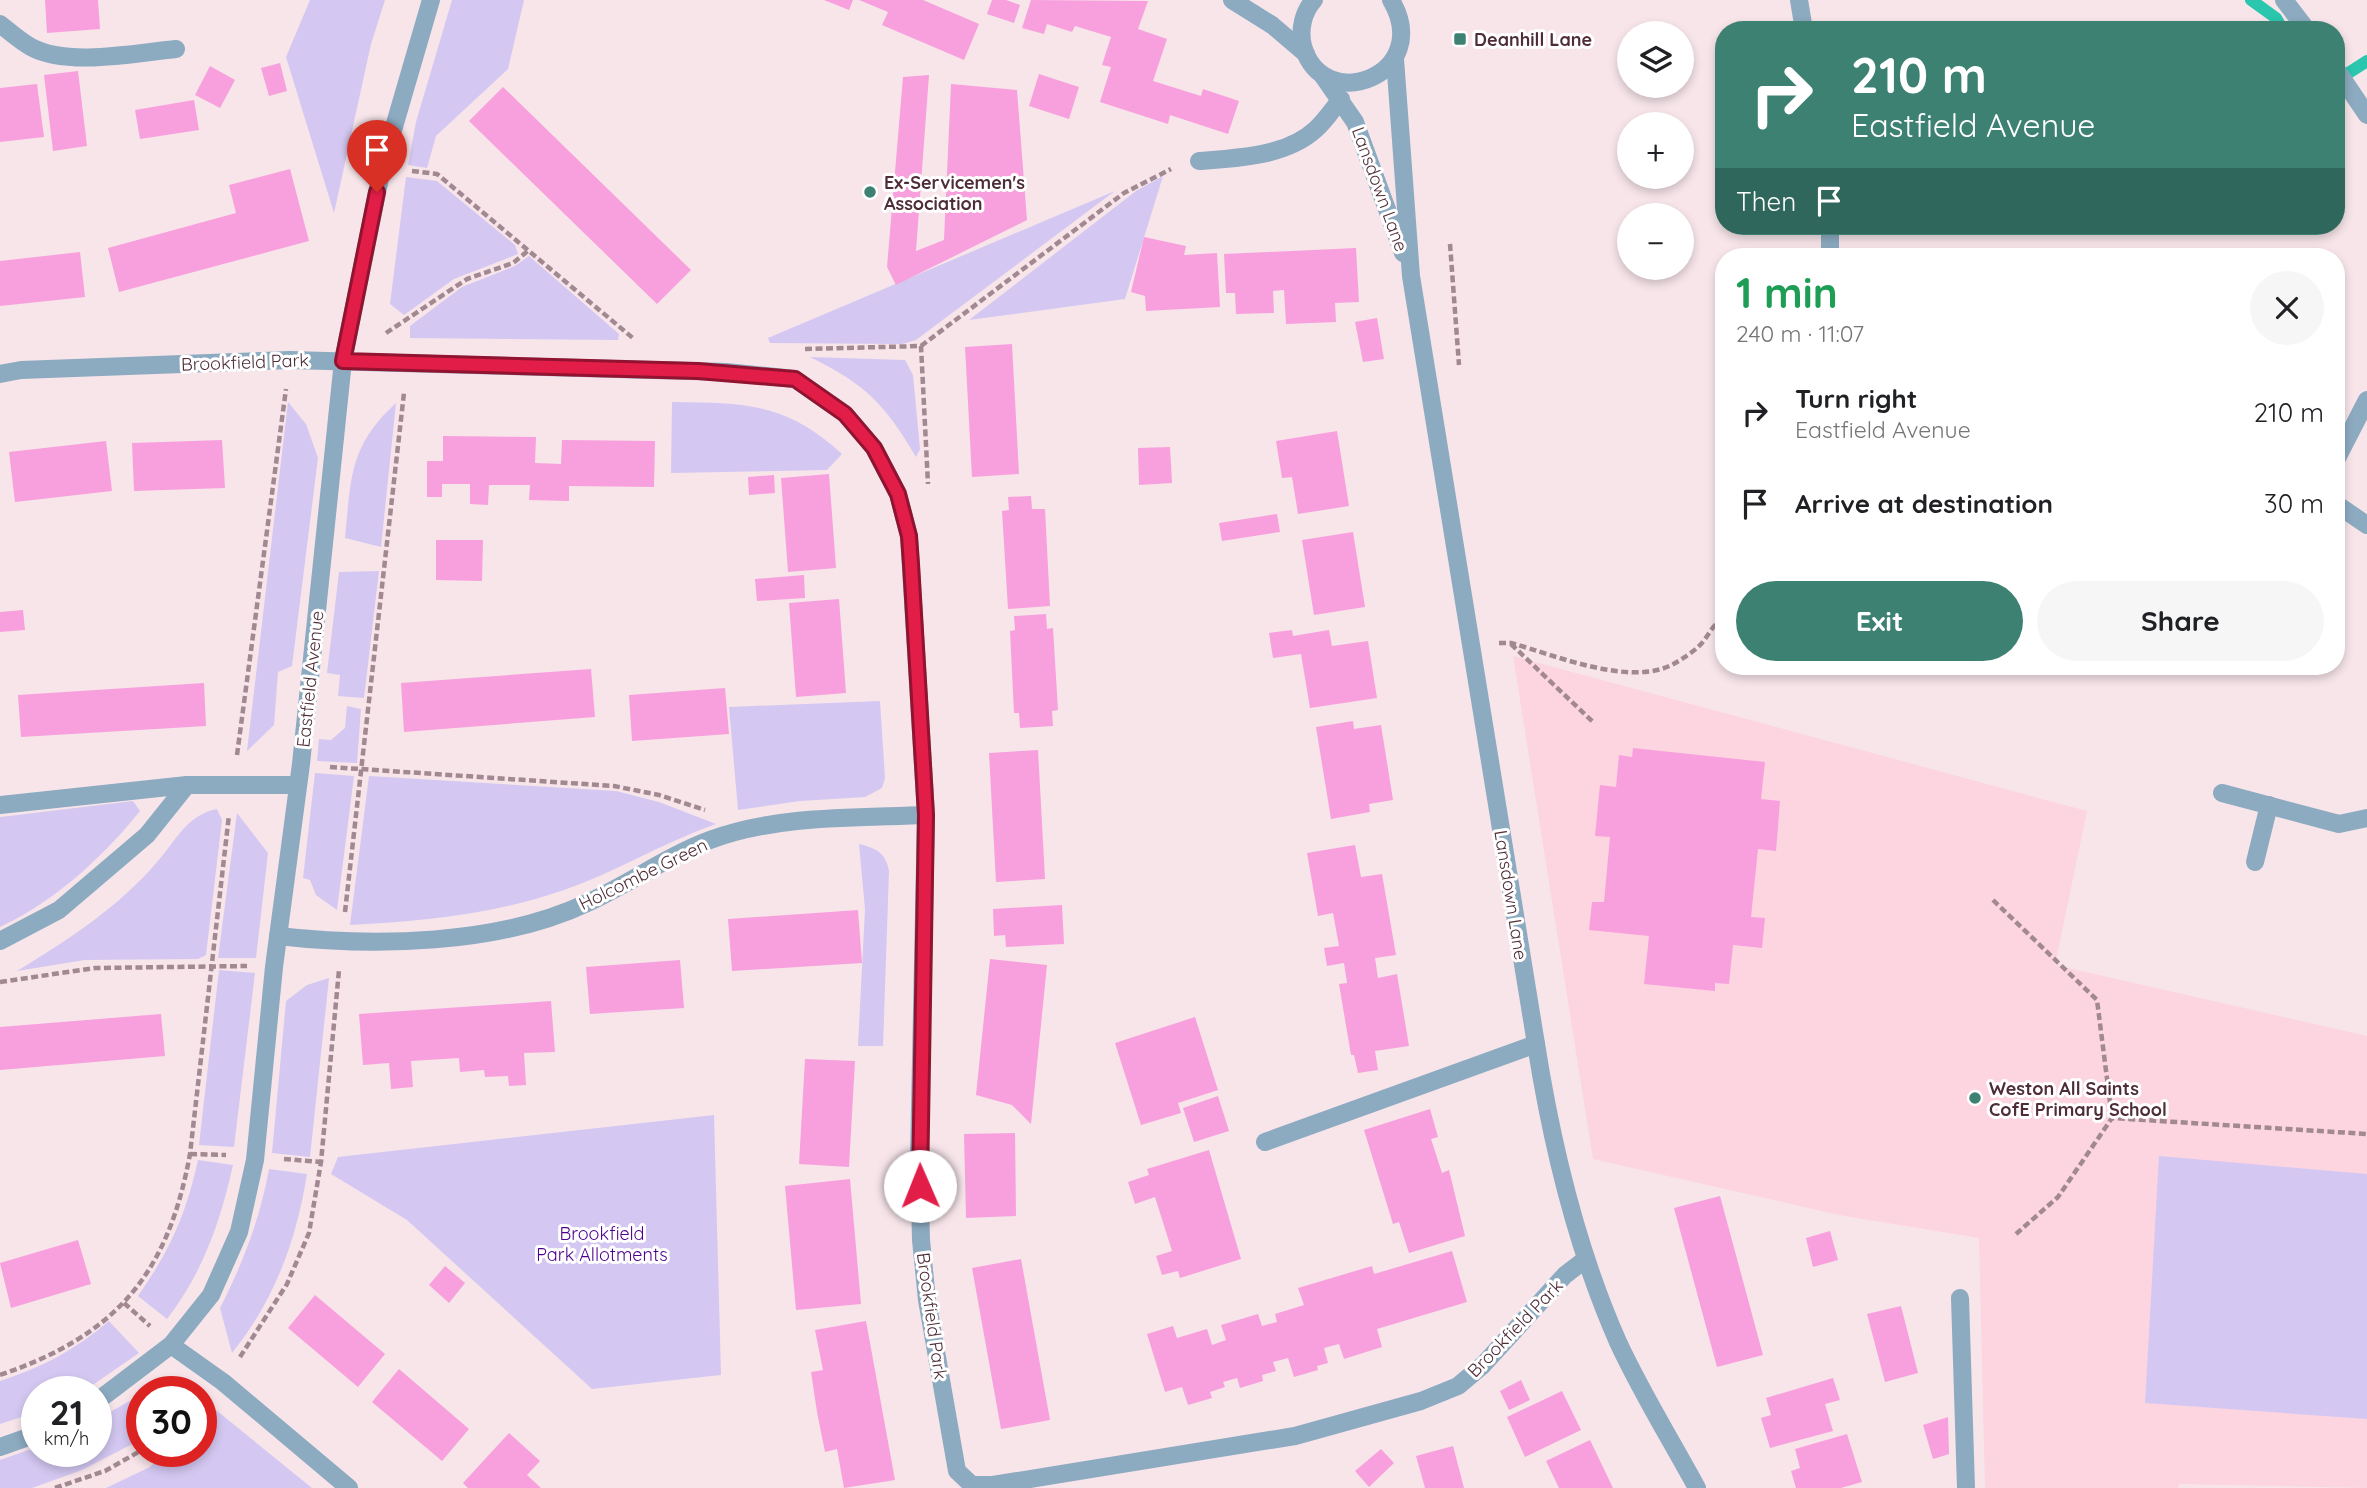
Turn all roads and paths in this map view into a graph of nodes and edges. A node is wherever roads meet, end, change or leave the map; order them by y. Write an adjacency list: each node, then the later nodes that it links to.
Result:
1 (431, 0): 25 (street, Eastfield Avenue)
2 (1232, 0): 11 (street, Lansdown Lane)
3 (1314, 0): 11 (street)
4 (1391, 0): 12 (street, Lansdown Lane)
5 (1799, 0): 7 (street)
6 (2284, 0): 8 (street)
7 (1802, 21)
8 (2300, 21)
9 (0, 24): 10 (street)
10 (176, 50)
11 (1306, 54): 13 (street, Lansdown Lane)
12 (1395, 60): 13 (street); 20 (street, Lansdown Lane)
13 (1319, 71): 15 (street, Lansdown Lane)
14 (2345, 83): 16 (street)
15 (1341, 99): 17 (street); 20 (street, Lansdown Lane)
16 (2363, 110)
17 (1199, 162): 22 (path)
18 (410, 171): 19 (path)
19 (529, 250): 21 (path); 26 (path)
20 (1412, 276): 56 (street, Lansdown Lane)
21 (640, 344)
22 (921, 346): 23 (path); 30 (path)
23 (793, 349)
24 (290, 360): 25 (street, Brookfield Park); 27 (street, Brookfield Park); 39 (path)
25 (343, 361): 26 (street, Brookfield Park); 37 (street, Eastfield Avenue)
26 (384, 361): 38 (path); 45 (street, Brookfield Park)
27 (0, 374)
28 (2367, 400): 29 (street)
29 (2345, 443)
30 (928, 485)
31 (2345, 510): 32 (street)
32 (2367, 525)
33 (1715, 625): 35 (path)
34 (1498, 643): 35 (path)
35 (1511, 643): 36 (path)
36 (1594, 723)
37 (301, 764): 38 (path); 41 (street, Eastfield Avenue)
38 (361, 771): 47 (path); 52 (path)
39 (233, 783): 40 (street); 41 (street); 53 (path)
40 (187, 785): 43 (street); 51 (street)
41 (298, 785): 50 (street, Eastfield Avenue)
42 (2222, 793): 44 (street)
43 (0, 805)
44 (2269, 806): 46 (street); 48 (street)
45 (926, 815): 47 (street, Holcombe Green); 70 (street, Brookfield Park)
46 (2367, 818)
47 (752, 828): 52 (street, Holcombe Green)
48 (2255, 862)
49 (1993, 900): 57 (path)
50 (278, 936): 52 (street, Holcombe Green); 54 (street, Eastfield Avenue)
51 (0, 941)
52 (341, 943): 65 (path)
53 (211, 965): 54 (path); 55 (path); 64 (path)
54 (274, 967): 63 (street, Eastfield Avenue)
55 (0, 982)
56 (1535, 1044): 59 (street); 61 (street, Lansdown Lane)
57 (2112, 1118): 58 (path); 60 (path)
58 (2367, 1134)
59 (1265, 1142)
60 (2016, 1234)
61 (1586, 1259): 70 (street, Brookfield Park); 73 (street, Lansdown Lane)
62 (1960, 1298): 74 (street)
63 (172, 1345): 65 (street); 66 (street, Eastfield Avenue)
64 (0, 1375)
65 (223, 1382): 72 (street)
66 (112, 1390)
67 (21, 1440): 68 (street)
68 (0, 1447)
69 (126, 1459): 71 (path)
70 (958, 1480)
71 (55, 1488)
72 (349, 1488)
73 (1697, 1488)
74 (1966, 1488)

